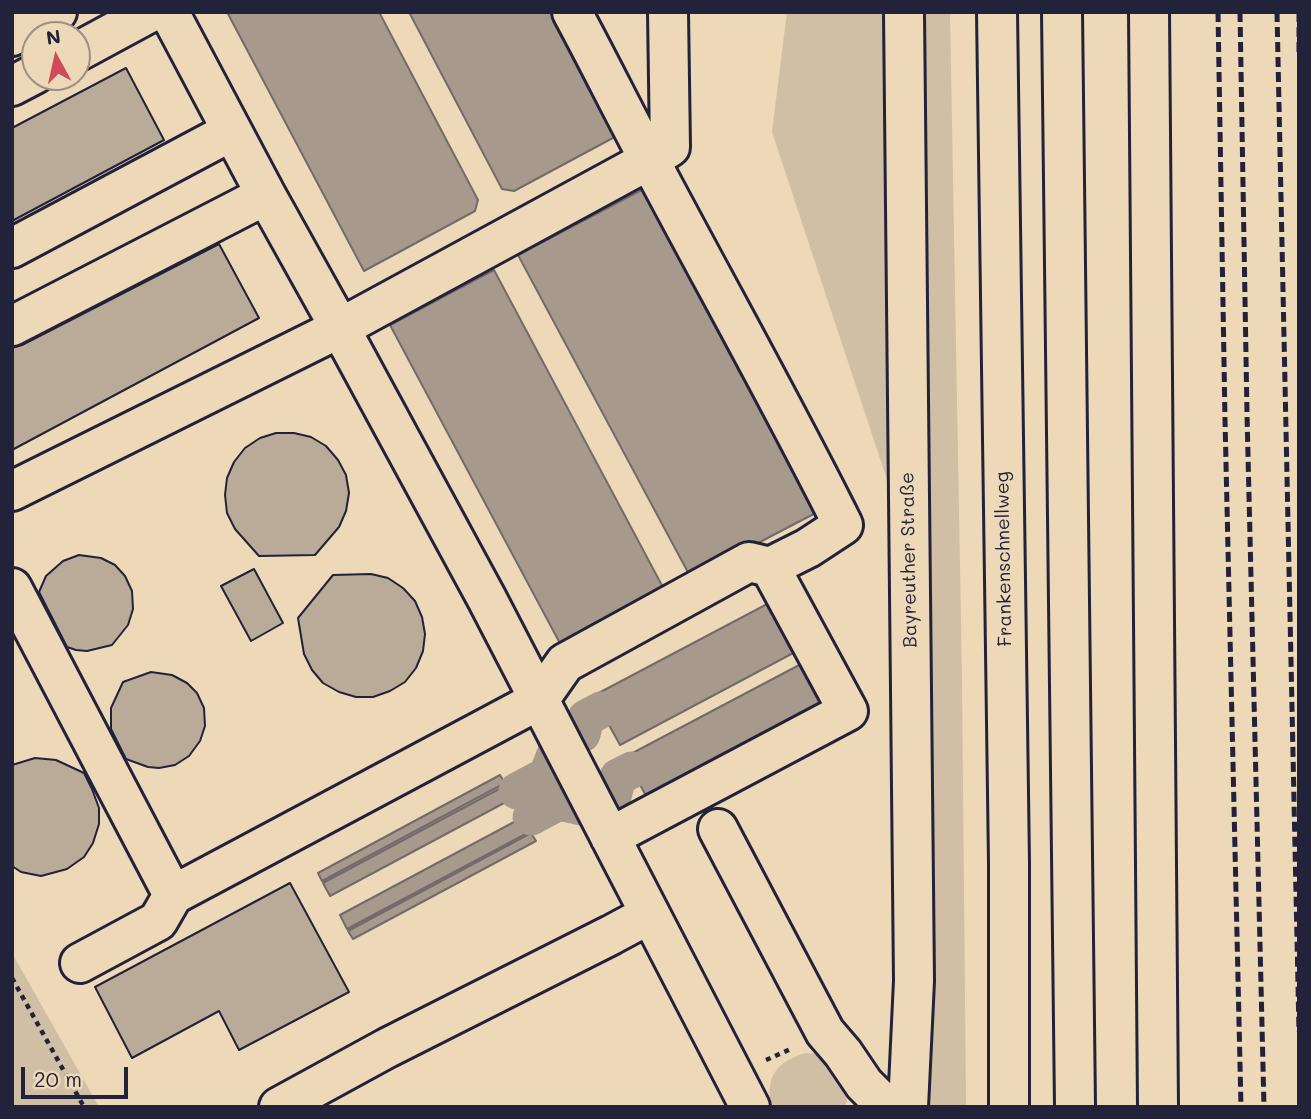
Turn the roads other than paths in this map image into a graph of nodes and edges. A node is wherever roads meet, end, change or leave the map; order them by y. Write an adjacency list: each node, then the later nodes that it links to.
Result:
1 (57, 12): 10 (main road)
2 (151, 12): 11 (main road)
3 (169, 12): 12 (main road)
4 (572, 12): 13 (main road)
5 (668, 12): 13 (main road)
6 (904, 12): 30 (main road, Bayreuther Straße)
7 (996, 12): 31 (main road, Frankenschnellweg)
8 (1062, 12): 32 (main road)
9 (1149, 12): 33 (main road)
10 (12, 36)
11 (91, 44)
12 (232, 131): 14 (main road); 15 (main road)
13 (649, 160): 17 (main road); 19 (main road)
14 (266, 195): 16 (main road); 17 (main road)
15 (12, 247)
16 (12, 326)
17 (340, 328): 18 (main road); 21 (main road)
18 (12, 491)
19 (770, 567): 21 (main road); 23 (main road)
20 (12, 588): 24 (main road)
21 (539, 700): 23 (main road); 24 (main road)
22 (719, 829): 29 (main road)
23 (610, 837): 25 (main road)
24 (173, 895): 26 (main road)
25 (650, 914): 27 (main road); 28 (main road)
26 (80, 963)
27 (742, 1091)
28 (279, 1107)
29 (887, 1107)
30 (908, 1107)
31 (1009, 1107)
32 (1075, 1107)
33 (1158, 1107)

